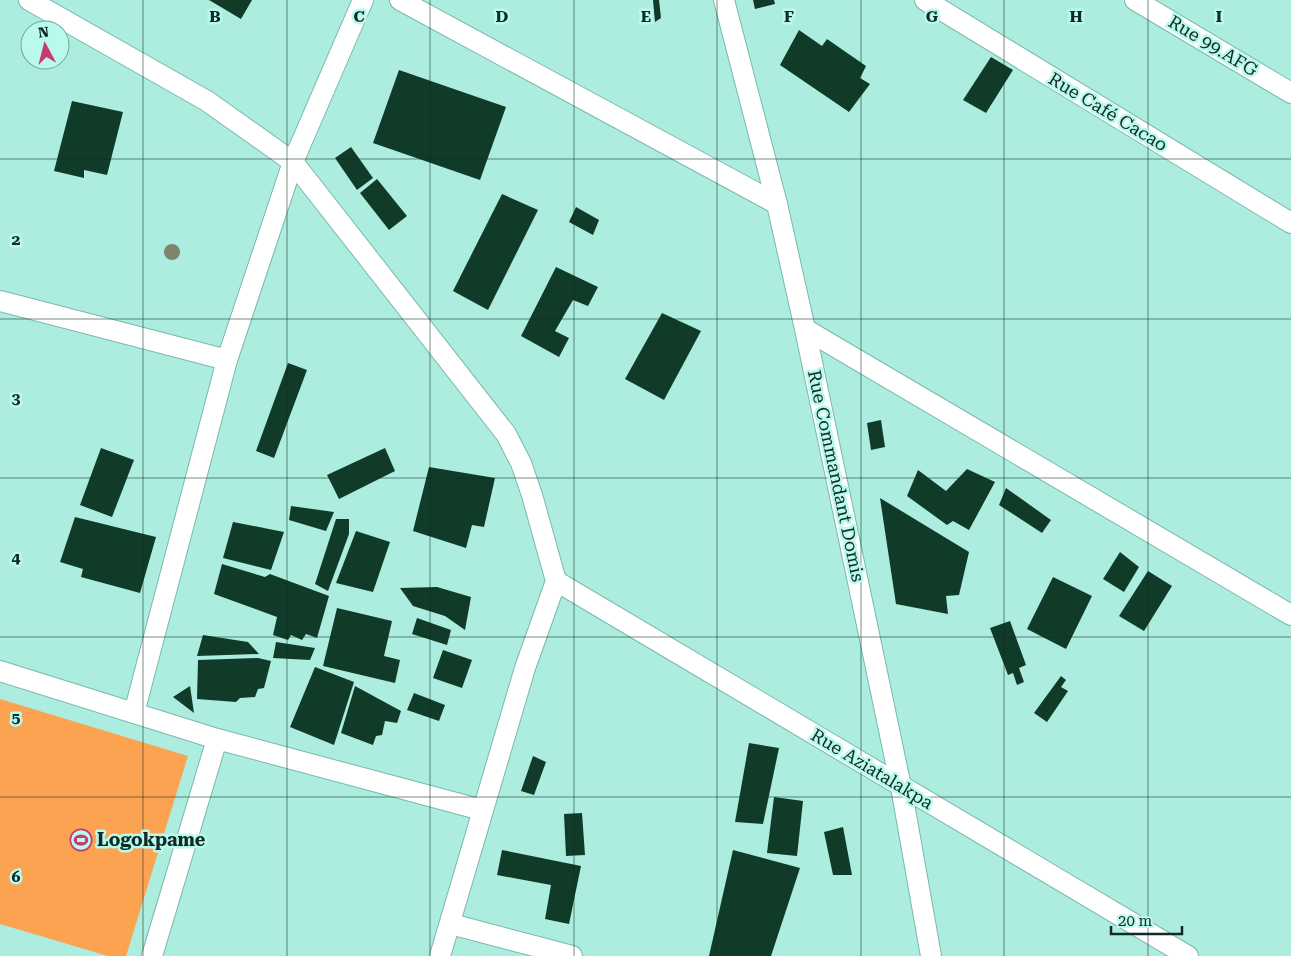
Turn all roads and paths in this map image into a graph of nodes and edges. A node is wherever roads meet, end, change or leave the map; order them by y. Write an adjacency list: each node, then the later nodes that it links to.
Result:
1 (30, 0): 8 (street)
2 (363, 0): 8 (street)
3 (400, 0): 9 (street)
4 (724, 0): 9 (street, Rue Commandant Domis)
5 (925, 0): 10 (street, Rue Café Cacao)
6 (1135, 0): 7 (street, Rue 99.AFG)
7 (1291, 93)
8 (293, 162): 13 (street); 14 (street)
9 (777, 204): 12 (street, Rue Commandant Domis)
10 (1291, 223)
11 (0, 301): 13 (street)
12 (805, 329): 15 (street); 19 (street, Rue Commandant Domis)
13 (227, 360): 17 (street)
14 (556, 581): 19 (street, Rue Aziatalakpa); 20 (street)
15 (1291, 615)
16 (0, 671): 17 (street)
17 (134, 713): 18 (street)
18 (217, 739): 20 (street); 22 (street)
19 (901, 787): 25 (street, Rue Commandant Domis); 26 (street, Rue Aziatalakpa)
20 (482, 810): 21 (street)
21 (451, 924): 23 (street); 24 (street)
22 (152, 956)
23 (440, 956)
24 (572, 956)
25 (931, 956)
26 (1188, 956)

